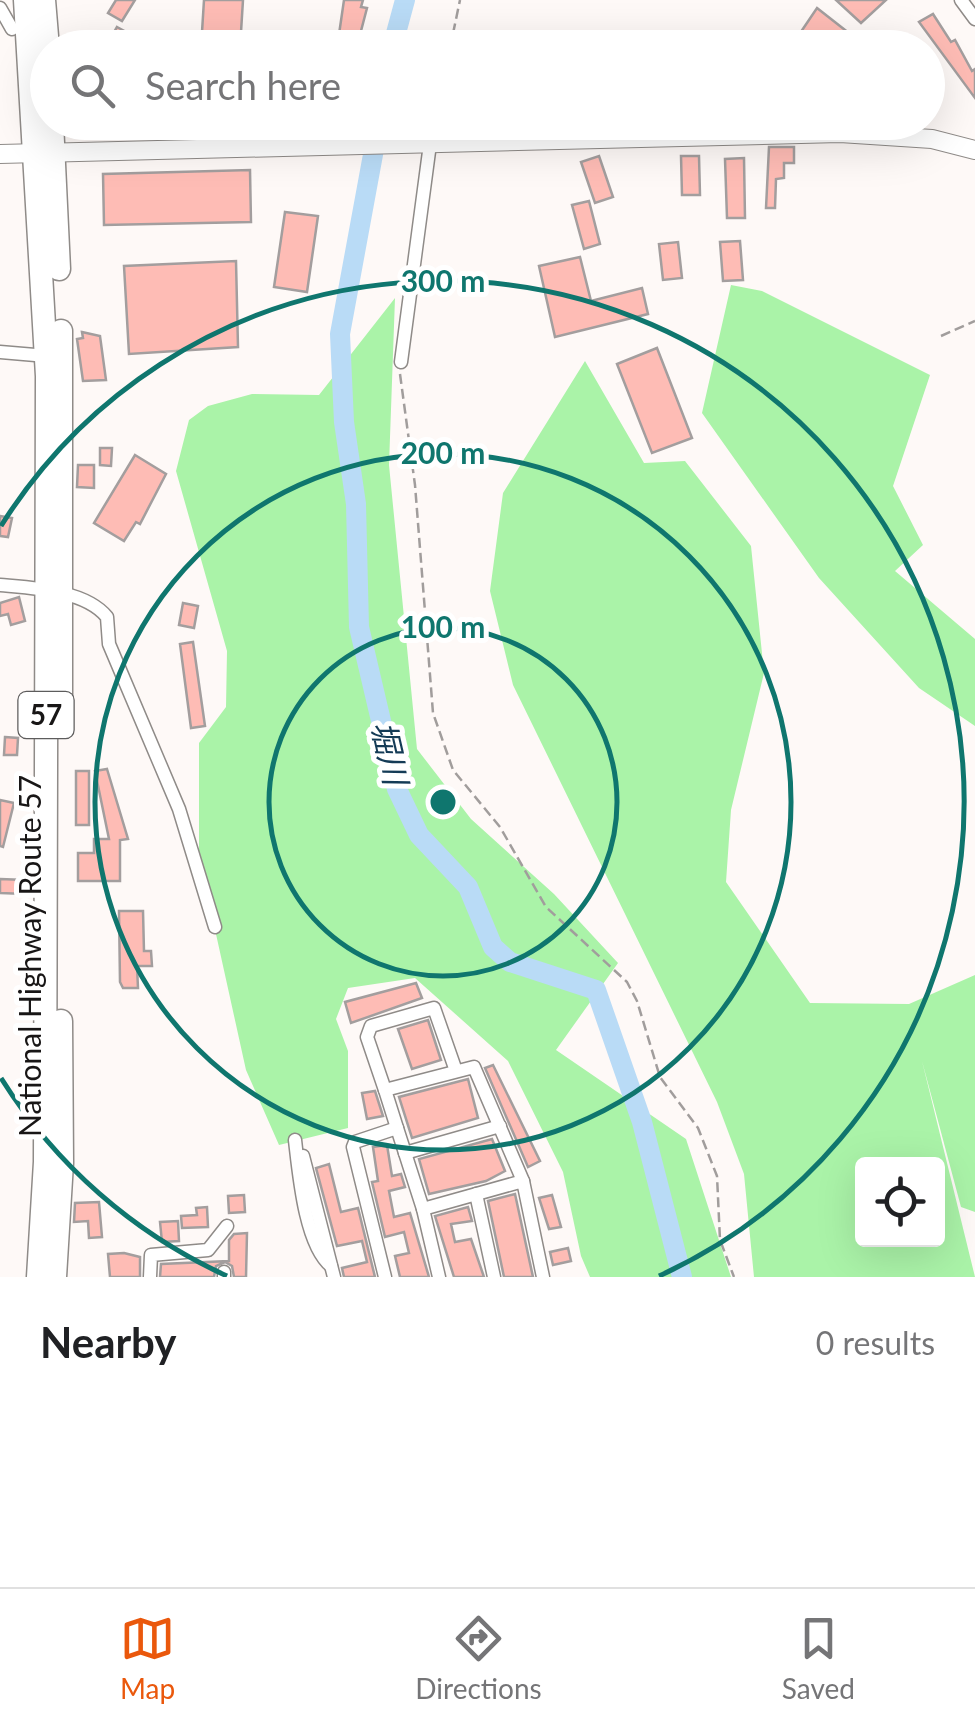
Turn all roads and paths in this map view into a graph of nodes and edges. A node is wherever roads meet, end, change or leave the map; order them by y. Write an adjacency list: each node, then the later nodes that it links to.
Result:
1 (25, 0): 10 (highway, 57)
2 (44, 0): 8 (highway)
3 (460, 0): 9 (path)
4 (962, 0): 6 (street)
5 (0, 8): 7 (street)
6 (975, 19)
7 (12, 29)
8 (46, 30)
9 (454, 30)
10 (30, 38)
11 (43, 140): 18 (highway, 57)
12 (48, 140): 18 (highway, 57)
13 (579, 140): 15 (main road)
14 (936, 140): 16 (main road)
15 (430, 144): 18 (main road); 23 (street)
16 (975, 150)
17 (0, 154): 18 (main road)
18 (45, 154): 22 (highway, National Highway Route 57 / 57); 25 (highway, National Highway Route 57 / 57)
19 (975, 321): 20 (path)
20 (941, 336)
21 (0, 352): 22 (street)
22 (47, 356): 25 (highway, National Highway Route 57 / 57)
23 (401, 362): 46 (path)
24 (0, 584): 25 (street)
25 (54, 593): 26 (street); 39 (highway, National Highway Route 57 / 57); 40 (highway, National Highway Route 57 / 57)
26 (215, 927)
27 (456, 1072): 28 (street); 28 (street); 29 (street)
28 (385, 1090): 30 (street)
29 (500, 1126): 32 (street); 34 (street)
30 (398, 1128): 32 (street); 42 (street)
31 (295, 1140): 38 (street)
32 (406, 1153): 36 (street)
33 (302, 1154): 38 (street)
34 (523, 1181): 35 (street); 45 (street)
35 (476, 1194): 36 (street); 44 (street)
36 (423, 1208): 43 (street)
37 (227, 1226): 41 (street)
38 (332, 1272)
39 (38, 1277)
40 (55, 1277)
41 (150, 1277)
42 (385, 1277)
43 (439, 1277)
44 (494, 1277)
45 (543, 1277)
46 (734, 1277)

